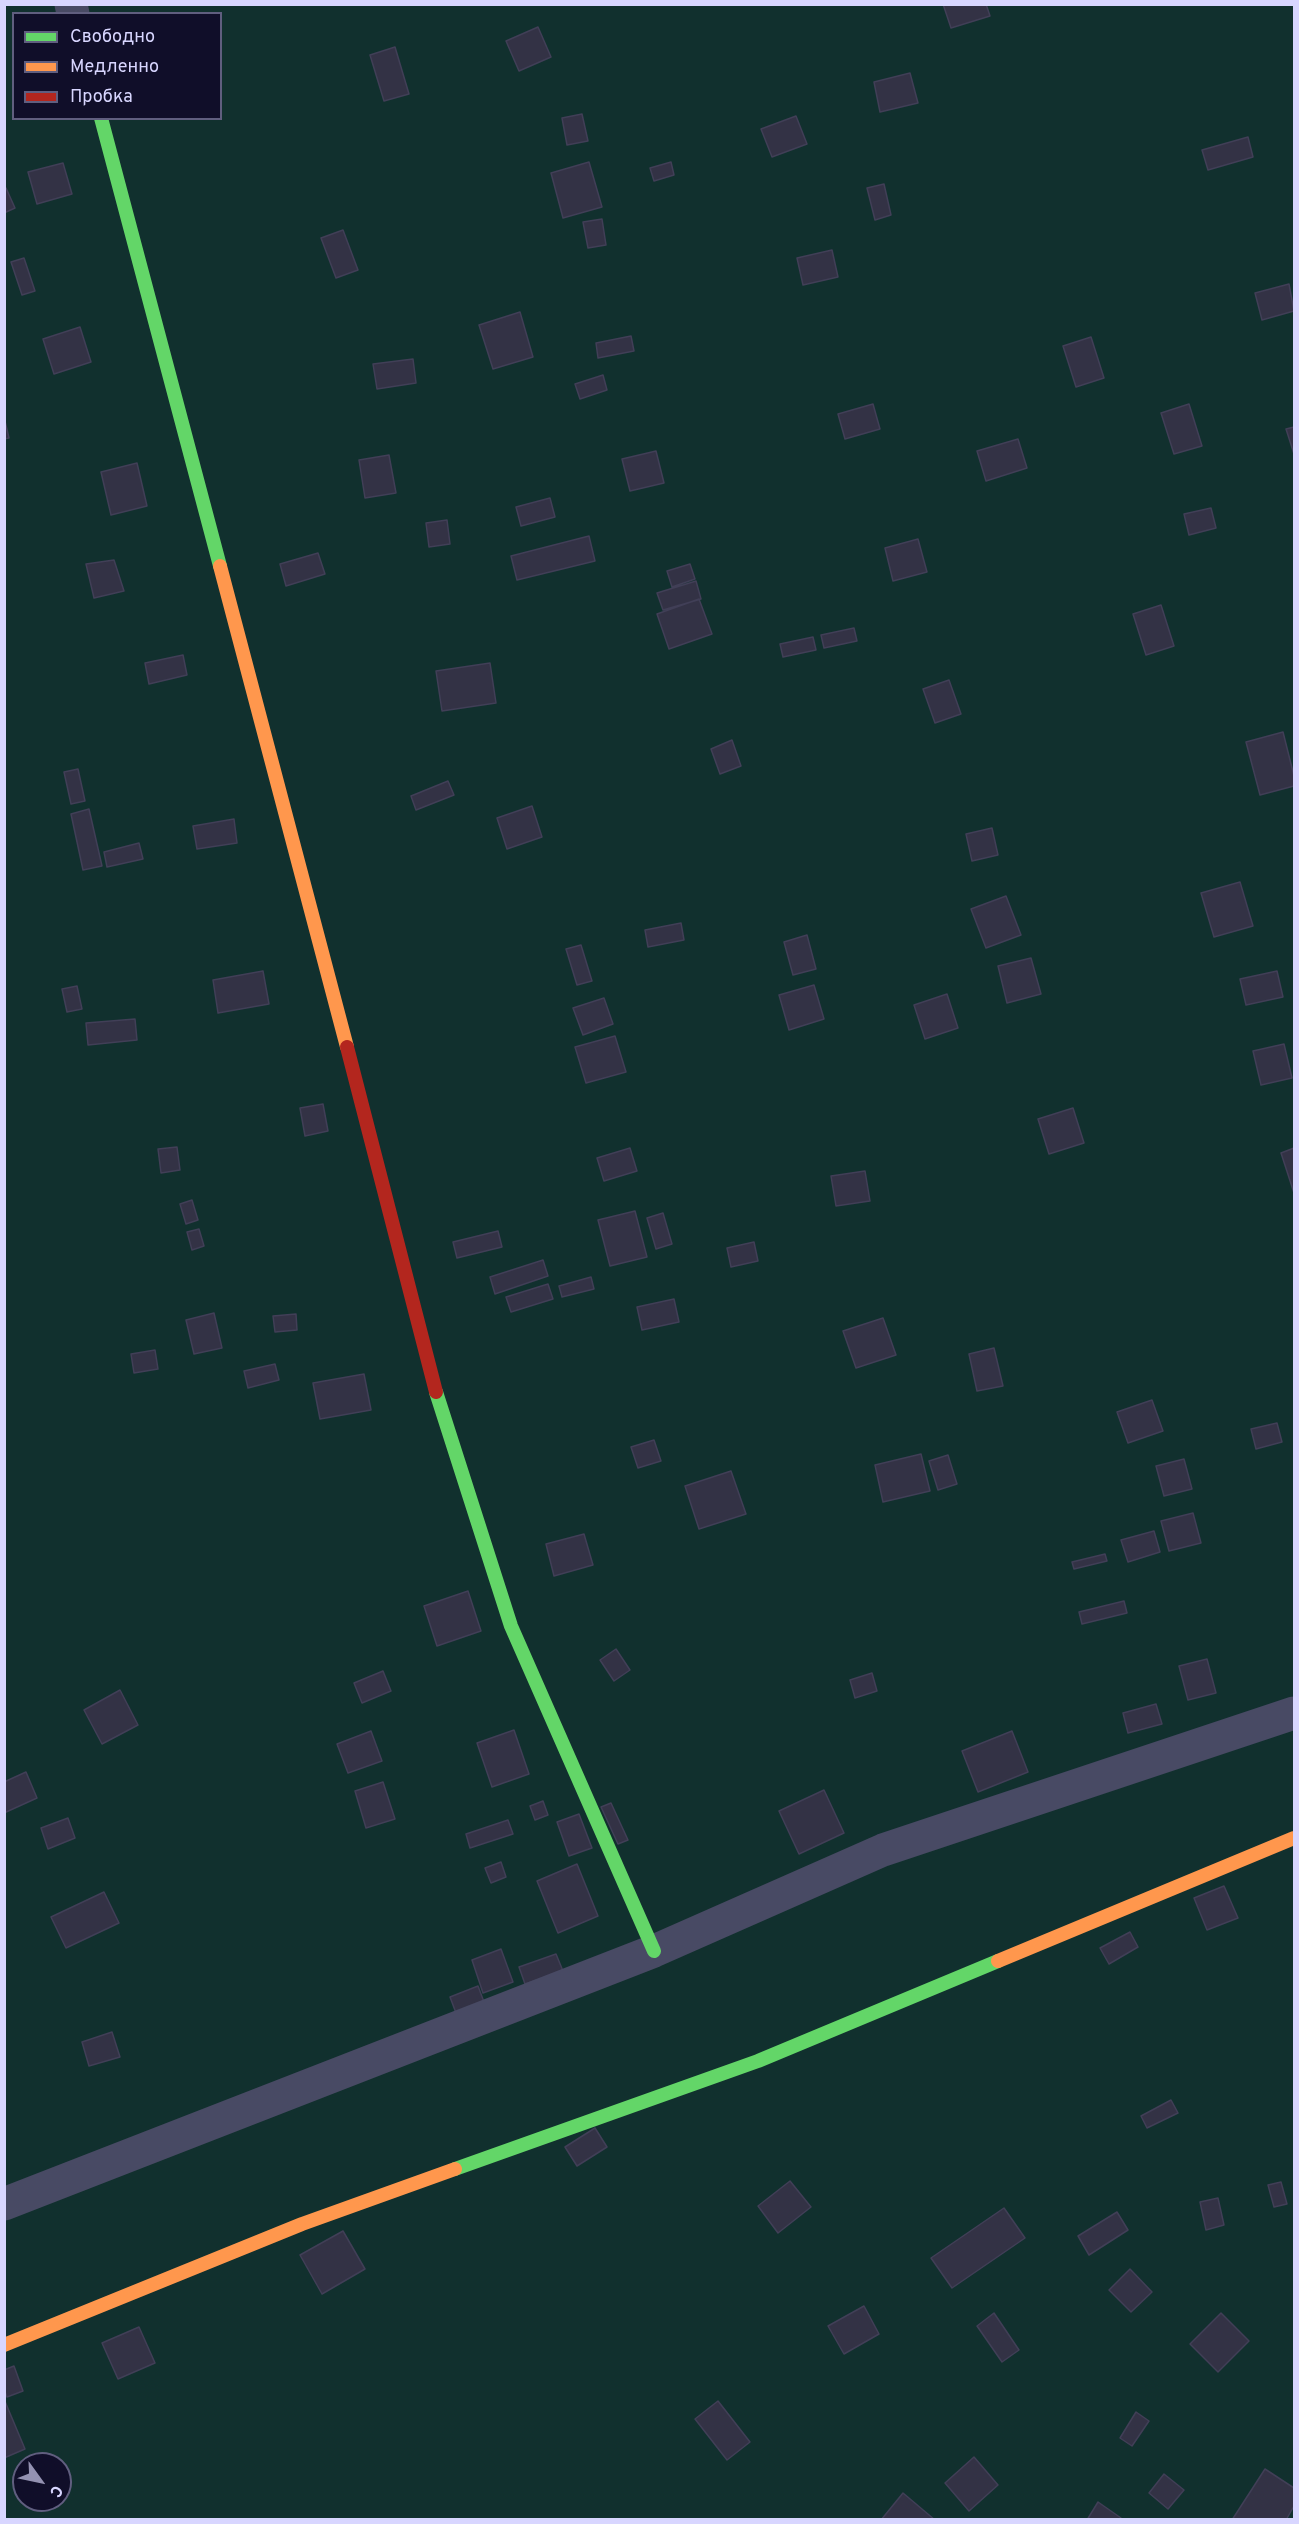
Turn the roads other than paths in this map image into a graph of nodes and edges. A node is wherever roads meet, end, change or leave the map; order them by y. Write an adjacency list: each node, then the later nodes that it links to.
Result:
1 (102, 120): 4 (street)
2 (1294, 1713): 4 (street)
3 (1294, 1838): 6 (street)
4 (654, 1951): 5 (street)
5 (4, 2204)
6 (4, 2345)

